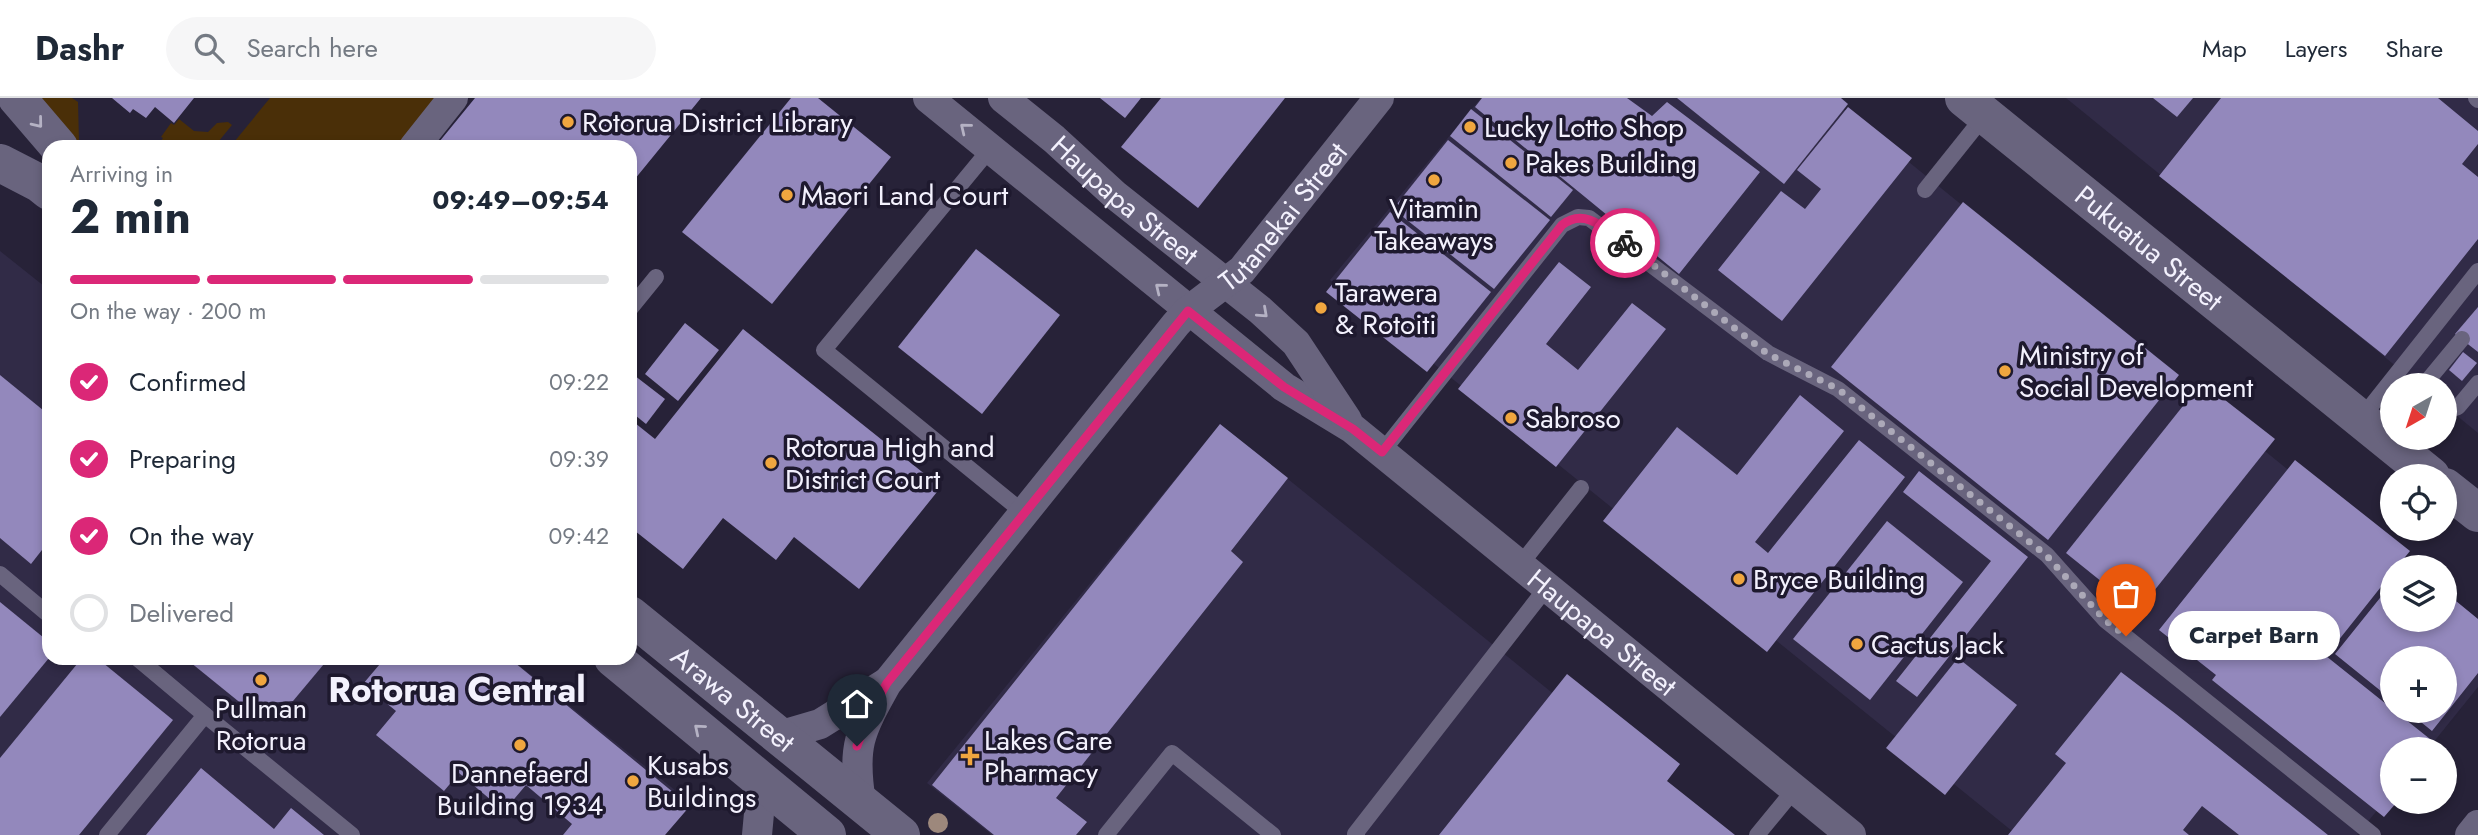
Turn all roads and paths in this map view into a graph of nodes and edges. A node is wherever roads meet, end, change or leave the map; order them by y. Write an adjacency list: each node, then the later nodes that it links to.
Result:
1 (17, 98): 7 (main road, one-way to 7)
2 (453, 98): 8 (street)
3 (928, 98): 9 (street, Haupapa Street, one-way to 3)
4 (1003, 98): 15 (street, Haupapa Street)
5 (1380, 98): 15 (street, Tutanekai Street)
6 (1975, 106): 12 (lane); 23 (main road, Pukuatua Street)
7 (53, 140)
8 (420, 140)
9 (990, 149): 17 (street, Haupapa Street, one-way to 9); 30 (lane)
10 (0, 163): 11 (main road)
11 (42, 185)
12 (1925, 190)
13 (2478, 271): 19 (lane)
14 (656, 277): 16 (lane)
15 (1226, 282): 17 (street, Tutanekai Street); 24 (street, Haupapa Street, one-way to 24)
16 (637, 300)
17 (1188, 311): 24 (street, Haupapa Street); 30 (street, Tutanekai Street)
18 (2462, 339): 20 (lane)
19 (2422, 373)
20 (2434, 373)
21 (2478, 383): 22 (lane)
22 (2457, 407)
23 (2380, 427)
24 (1353, 429): 26 (street, Haupapa Street)
25 (2405, 450): 27 (main road, Pukuatua Street)
26 (1382, 452): 32 (street, Haupapa Street); 56 (lane)
27 (2419, 464)
28 (1581, 488): 32 (lane)
29 (2457, 496): 31 (main road)
30 (1024, 513): 39 (street, Tutanekai Street)
31 (2478, 513)
32 (1520, 565): 34 (street, Haupapa Street)
33 (0, 574): 35 (lane)
34 (1547, 587): 43 (street, Haupapa Street); 53 (lane)
35 (42, 609)
36 (637, 621): 41 (main road, Arawa Street)
37 (145, 665): 40 (lane)
38 (621, 665): 42 (main road, Arawa Street, one-way to 38)
39 (887, 683): 41 (street, Tutanekai Street); 44 (street, Tutanekai Street)
40 (205, 715): 46 (lane); 47 (lane)
41 (779, 736): 44 (main road, Arawa Street)
42 (762, 782): 48 (street); 49 (main road, Arawa Street)
43 (1795, 789): 54 (lane); 55 (street, Haupapa Street)
44 (861, 803): 50 (main road, Arawa Street)
45 (2478, 825): 57 (street)
46 (107, 835)
47 (352, 835)
48 (757, 835)
49 (827, 835)
50 (901, 835)
51 (1106, 835): 52 (lane)
52 (1273, 835)
53 (1356, 835)
54 (1757, 835)
55 (1851, 835)
56 (2373, 835)
57 (2470, 835)

